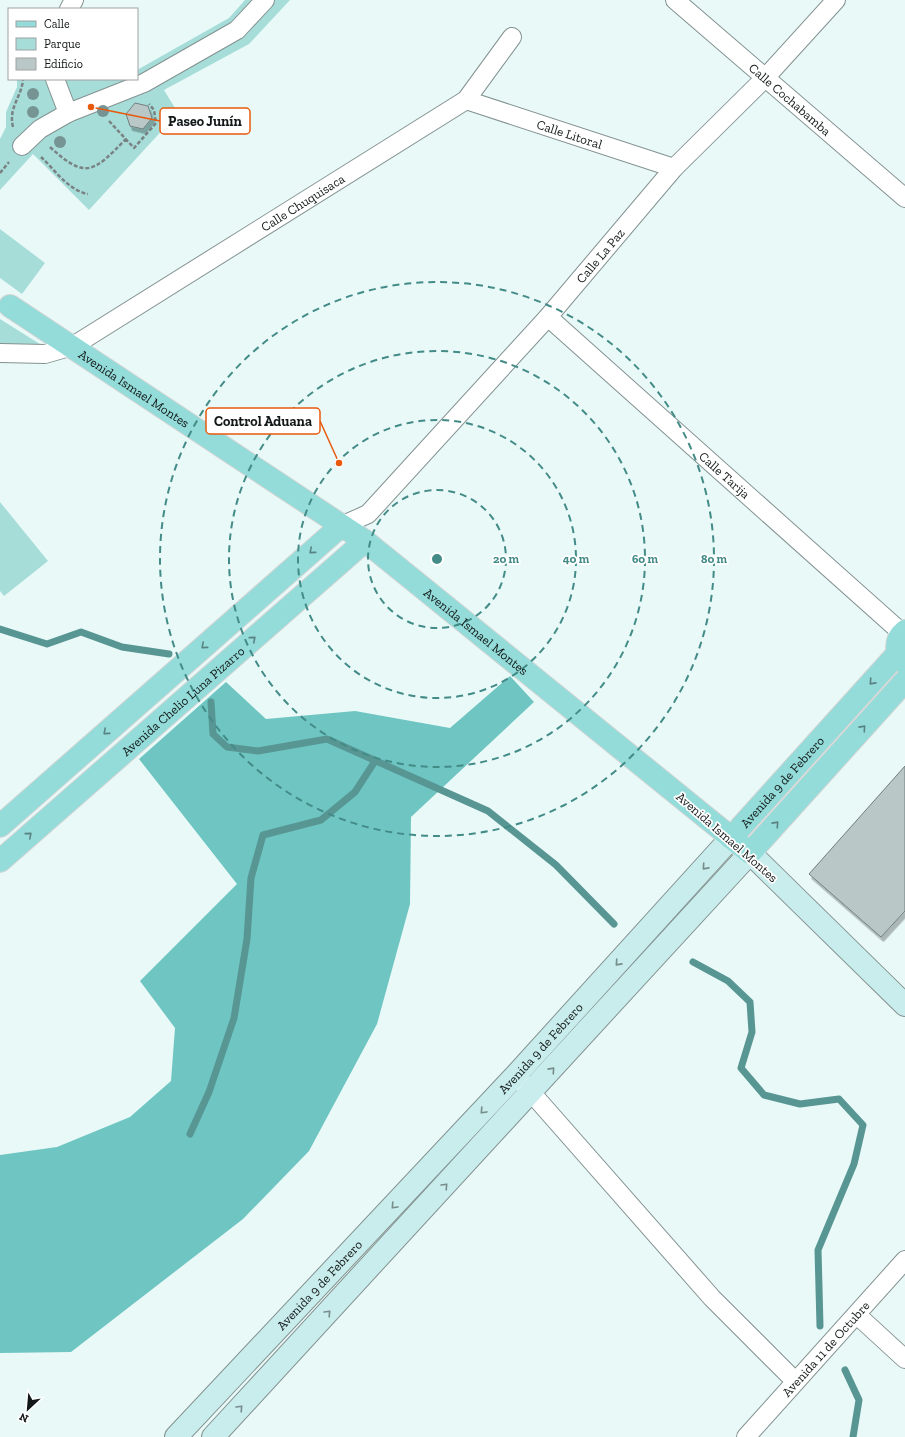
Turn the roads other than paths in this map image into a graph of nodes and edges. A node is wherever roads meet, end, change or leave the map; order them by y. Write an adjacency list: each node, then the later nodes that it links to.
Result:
1 (265, 0): 8 (street)
2 (675, 0): 5 (street, Calle Cochabamba)
3 (836, 0): 5 (street, Calle La Paz)
4 (512, 37): 7 (street, Calle Chuquisaca)
5 (765, 78): 10 (street, Calle La Paz); 11 (street, Calle Cochabamba)
6 (55, 80): 8 (street)
7 (466, 100): 10 (street, Calle Litoral); 14 (street, Calle Chuquisaca)
8 (68, 113): 9 (street)
9 (28, 140)
10 (674, 168): 13 (street, Calle La Paz)
11 (905, 198)
12 (5, 302): 14 (main road, Avenida Ismael Montes)
13 (548, 317): 16 (street, Calle La Paz); 19 (street, Calle Tarija)
14 (73, 346): 15 (street, Calle Chuquisaca); 17 (main road, Avenida Ismael Montes)
15 (0, 353)
16 (368, 514): 17 (street, Calle La Paz); 18 (street)
17 (341, 526): 18 (main road, Avenida Ismael Montes); 21 (main road, Avenida Chelio Luna Pizarro, one-way to 21)
18 (365, 541): 22 (main road, Avenida Ismael Montes); 24 (main road, Avenida Chelio Luna Pizarro, one-way to 18)
19 (902, 645): 22 (main road, Avenida 9 de Febrero, one-way to 22)
20 (905, 681): 23 (main road, Avenida 9 de Febrero, one-way to 20)
21 (0, 826)
22 (731, 838): 23 (main road, Avenida Ismael Montes); 26 (street, Avenida 9 de Febrero, one-way to 26)
23 (750, 853): 25 (street, Avenida Ismael Montes); 27 (street, Avenida 9 de Febrero, one-way to 23)
24 (0, 861)
25 (905, 1005)
26 (516, 1076): 27 (street); 32 (street, Avenida 9 de Febrero, one-way to 32)
27 (531, 1093): 31 (street); 33 (street, Avenida 9 de Febrero, one-way to 27)
28 (905, 1260): 29 (street, Avenida 11 de Octubre)
29 (856, 1315): 30 (street); 31 (street, Avenida 11 de Octubre)
30 (905, 1359)
31 (795, 1381): 34 (street, Avenida 11 de Octubre)
32 (176, 1437)
33 (213, 1437)
34 (746, 1437)

